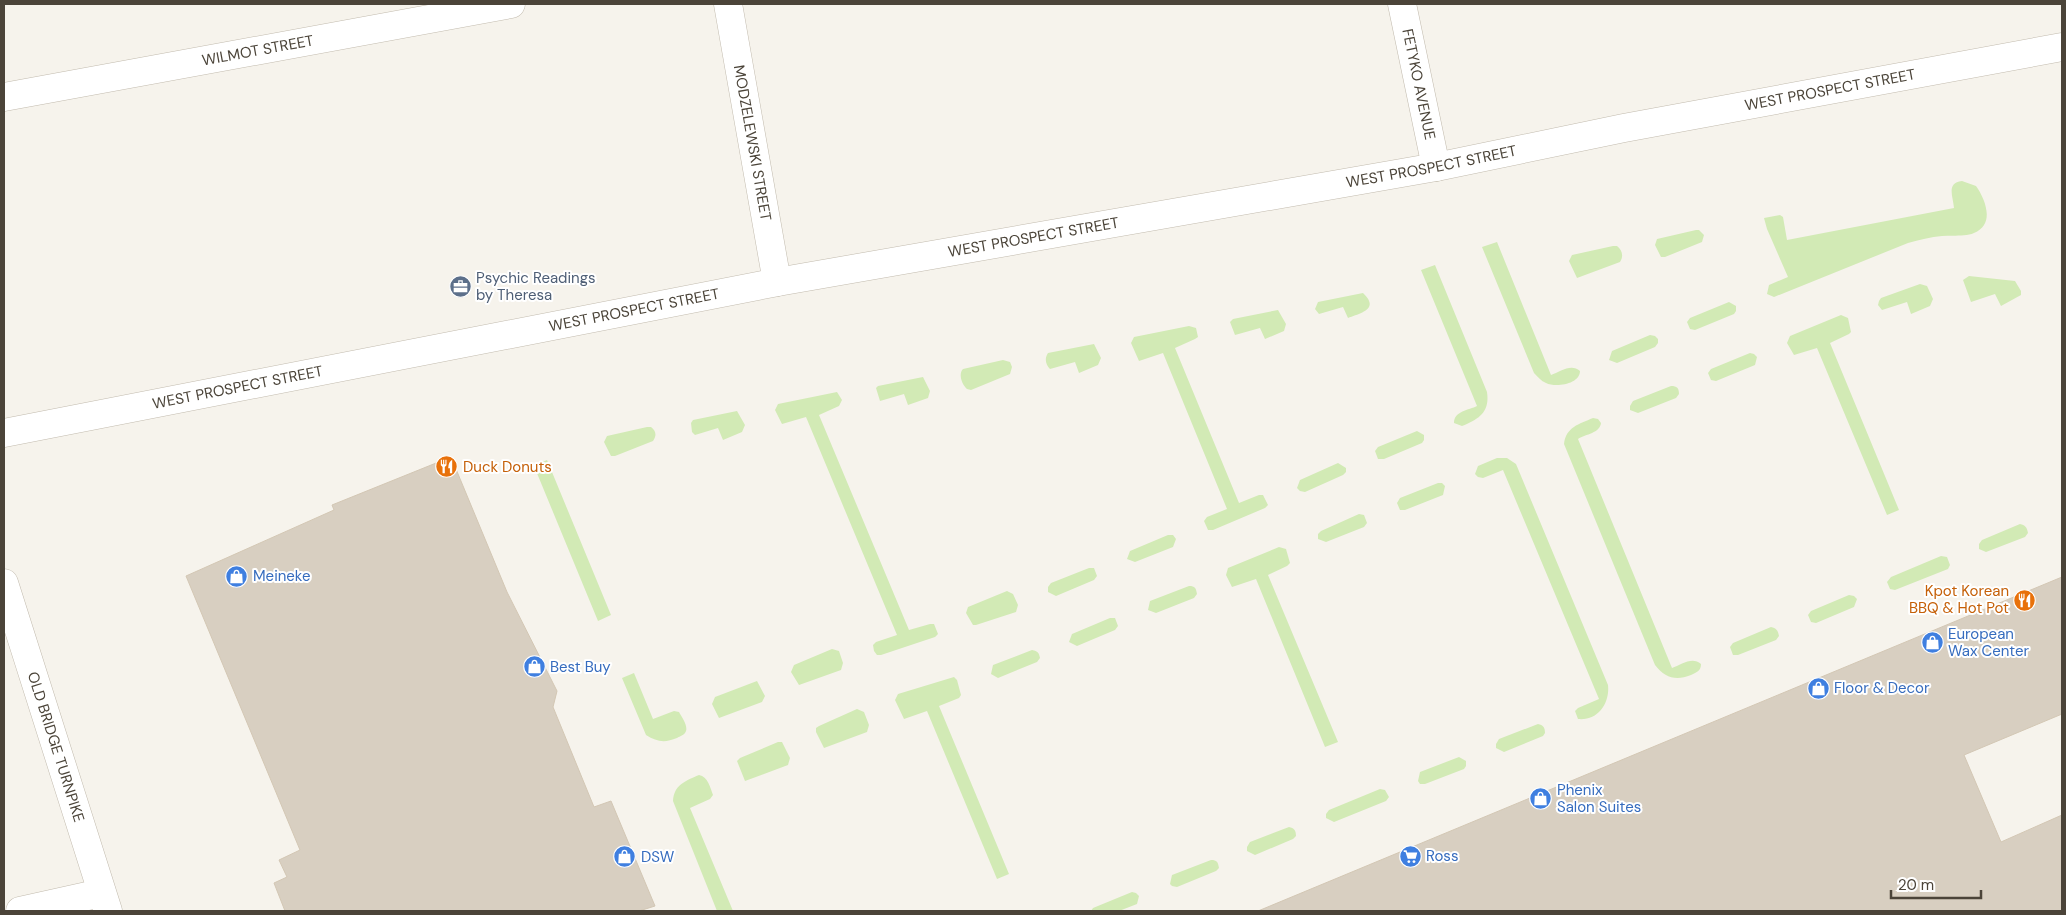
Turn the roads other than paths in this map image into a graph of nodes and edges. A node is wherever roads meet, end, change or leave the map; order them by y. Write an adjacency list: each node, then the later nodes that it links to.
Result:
1 (511, 4): 5 (street, WILMOT STREET)
2 (728, 4): 7 (street, MODZELEWSKI STREET)
3 (1402, 4): 6 (street, FETYKO AVENUE)
4 (2062, 47): 6 (street, WEST PROSPECT STREET)
5 (4, 97)
6 (1436, 167): 7 (street, WEST PROSPECT STREET)
7 (777, 282): 8 (street, WEST PROSPECT STREET)
8 (4, 433)
9 (4, 583): 10 (street, OLD BRIDGE TURNPIKE)
10 (105, 902): 11 (street)
11 (20, 911)

